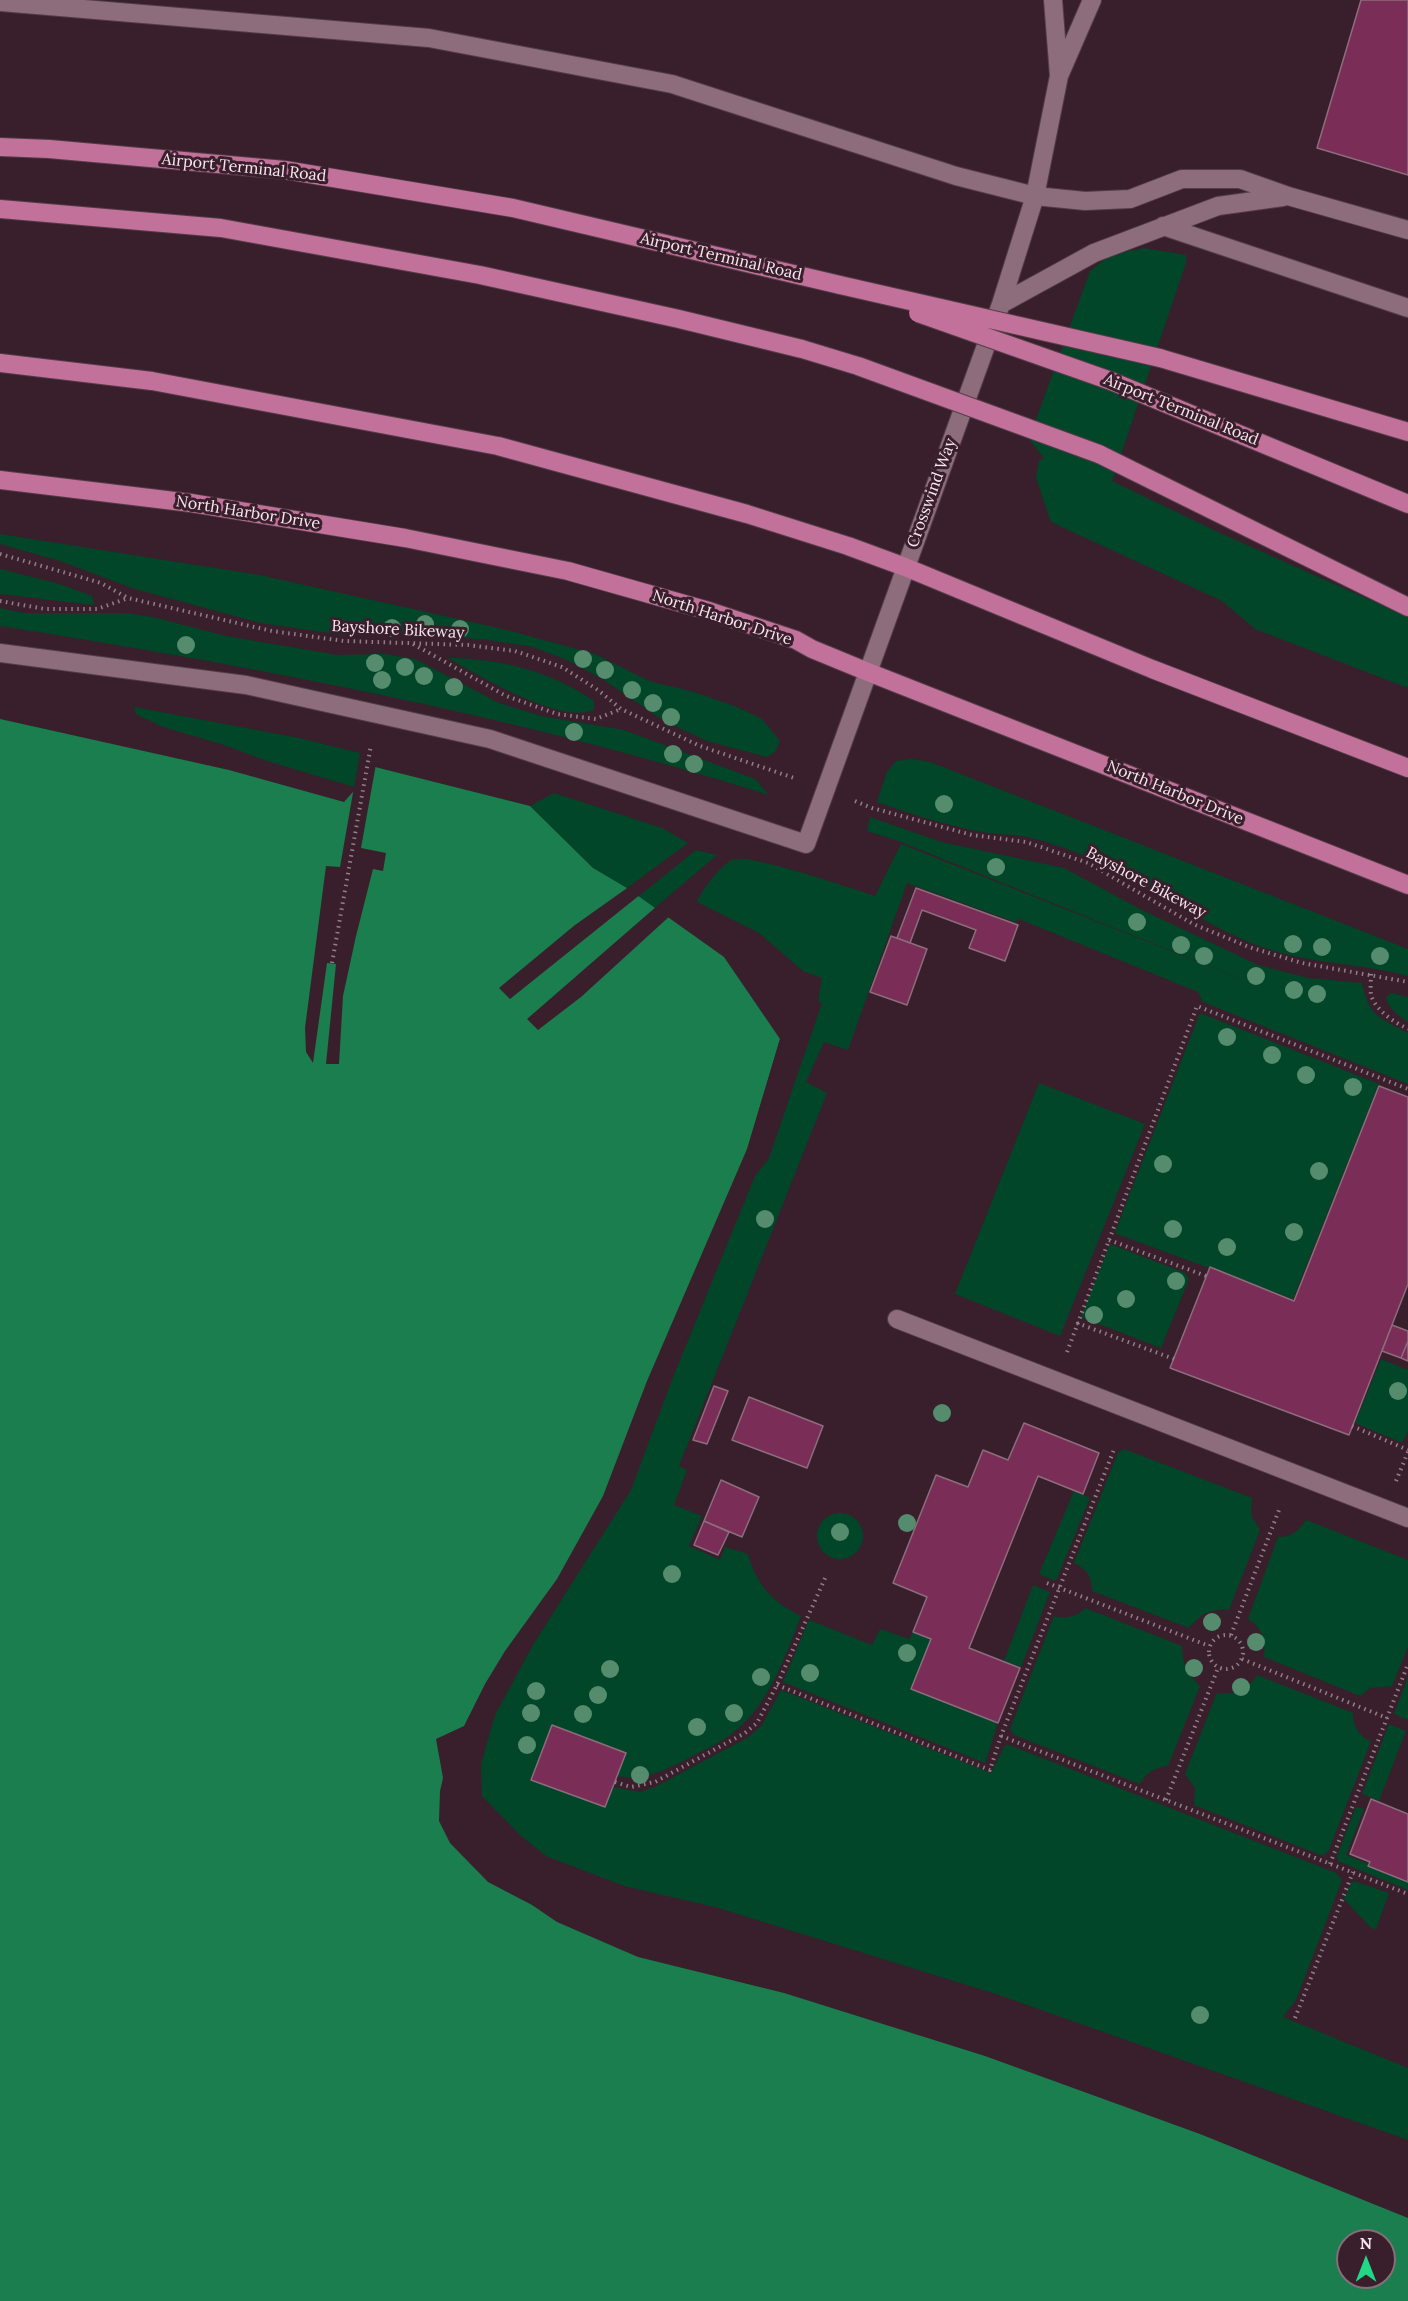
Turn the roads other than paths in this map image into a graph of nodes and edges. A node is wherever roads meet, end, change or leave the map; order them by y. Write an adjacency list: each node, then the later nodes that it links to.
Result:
1 (1053, 0): 4 (street)
2 (1092, 0): 4 (street)
3 (0, 2): 6 (street)
4 (1059, 76): 6 (street, Crosswind Way)
5 (0, 147): 11 (main road, Airport Terminal Road)
6 (1035, 196): 7 (street); 12 (street, Crosswind Way)
7 (1288, 196): 9 (street); 10 (street)
8 (0, 209): 19 (main road, bridge)
9 (1163, 226): 12 (street); 13 (street)
10 (1408, 230)
11 (840, 285): 15 (main road, bridge); 17 (main road, Airport Terminal Road, bridge)
12 (1001, 304): 18 (street, Crosswind Way)
13 (1408, 308)
14 (0, 363): 18 (main road)
15 (1408, 432)
16 (0, 480): 21 (main road, North Harbor Drive)
17 (1408, 504)
18 (906, 567): 21 (street, Crosswind Way); 22 (main road)
19 (1408, 607)
20 (0, 653): 21 (street, Crosswind Way)
21 (868, 672): 23 (main road, North Harbor Drive)
22 (1408, 768)
23 (1408, 885)
24 (897, 1319): 25 (street)
25 (1408, 1518)

